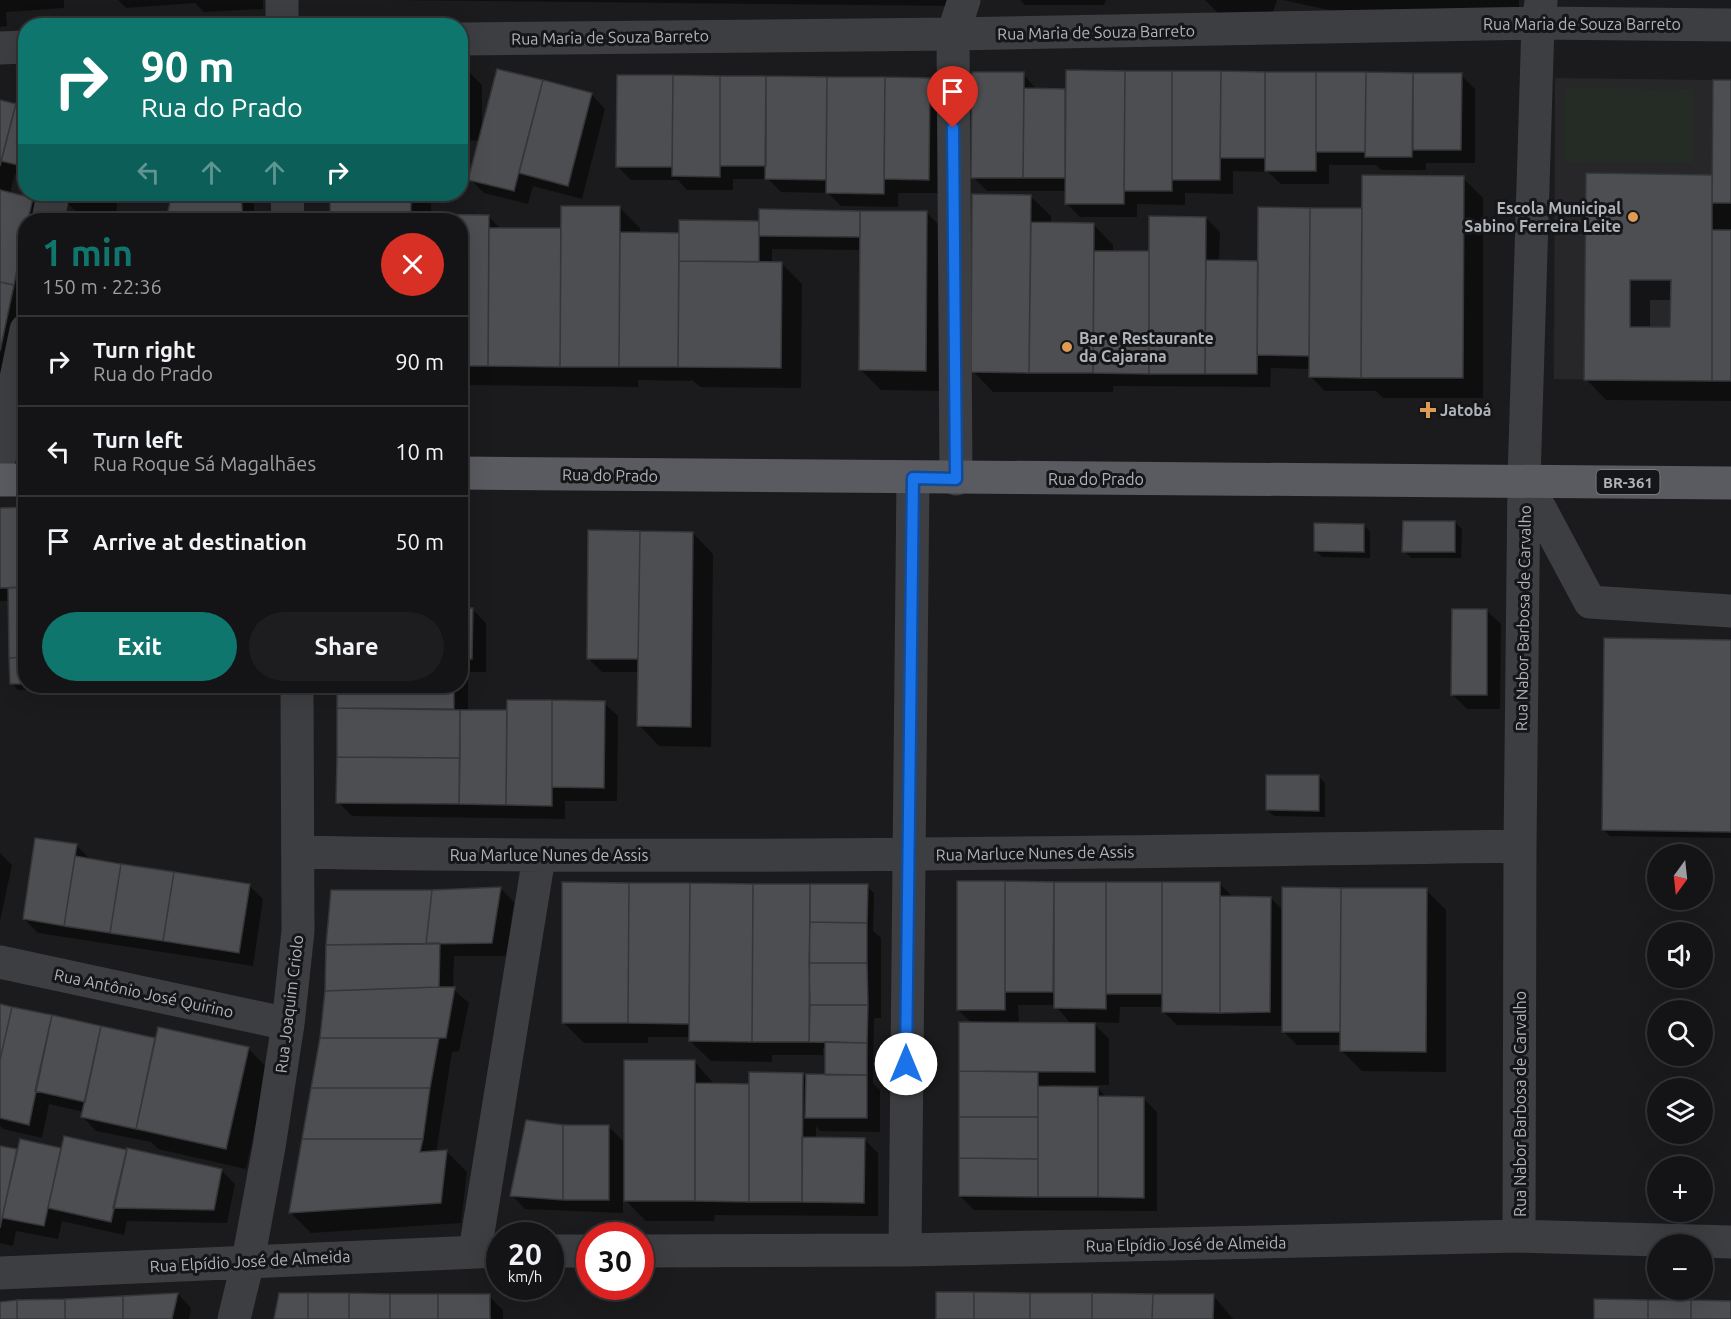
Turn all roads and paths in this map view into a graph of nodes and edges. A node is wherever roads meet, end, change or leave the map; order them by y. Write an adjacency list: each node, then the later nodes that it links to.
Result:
1 (282, 0): 4 (street)
2 (964, 0): 6 (street)
3 (1540, 11): 5 (street, Rua Maria de Souza Barreto); 6 (street, Rua Maria de Souza Barreto); 17 (street, Rua Nabor Barbosa de Carvalho)
4 (282, 18)
5 (1731, 25)
6 (952, 34): 7 (street, Rua Maria de Souza Barreto); 14 (street)
7 (468, 39)
8 (18, 47): 9 (street)
9 (0, 48)
10 (18, 369): 11 (street)
11 (0, 456)
12 (468, 473): 13 (main road, Rua do Prado / BR-361)
13 (913, 478): 14 (main road, Rua do Prado / BR-361); 23 (street)
14 (956, 479): 17 (main road, Rua do Prado / BR-361)
15 (0, 480): 16 (main road)
16 (18, 480)
17 (1524, 480): 18 (main road, Rua do Prado / BR-361); 19 (street); 21 (street, Rua Nabor Barbosa de Carvalho)
18 (1731, 483)
19 (1731, 611)
20 (297, 693): 22 (street, Rua Joaquim Criolo)
21 (1520, 846): 23 (street, Rua Marluce Nunes de Assis); 28 (street, Rua Nabor Barbosa de Carvalho)
22 (298, 852): 24 (street, Rua Marluce Nunes de Assis); 26 (street, Rua Joaquim Criolo)
23 (908, 855): 24 (street, Rua Marluce Nunes de Assis); 30 (street)
24 (539, 857): 27 (street)
25 (0, 962): 26 (street, Rua Antônio José Quirino)
26 (288, 1024): 33 (street, Rua Joaquim Criolo)
27 (491, 1222)
28 (1520, 1236): 29 (street, Rua Elpídio José de Almeida); 30 (street, Rua Elpídio José de Almeida)
29 (1731, 1242)
30 (905, 1250): 32 (street, Rua Elpídio José de Almeida)
31 (486, 1251): 33 (street, Rua Elpídio José de Almeida)
32 (654, 1251)
33 (248, 1261): 34 (street, Rua Elpídio José de Almeida); 35 (street, Rua Joaquim Criolo)
34 (0, 1273)
35 (234, 1319)

